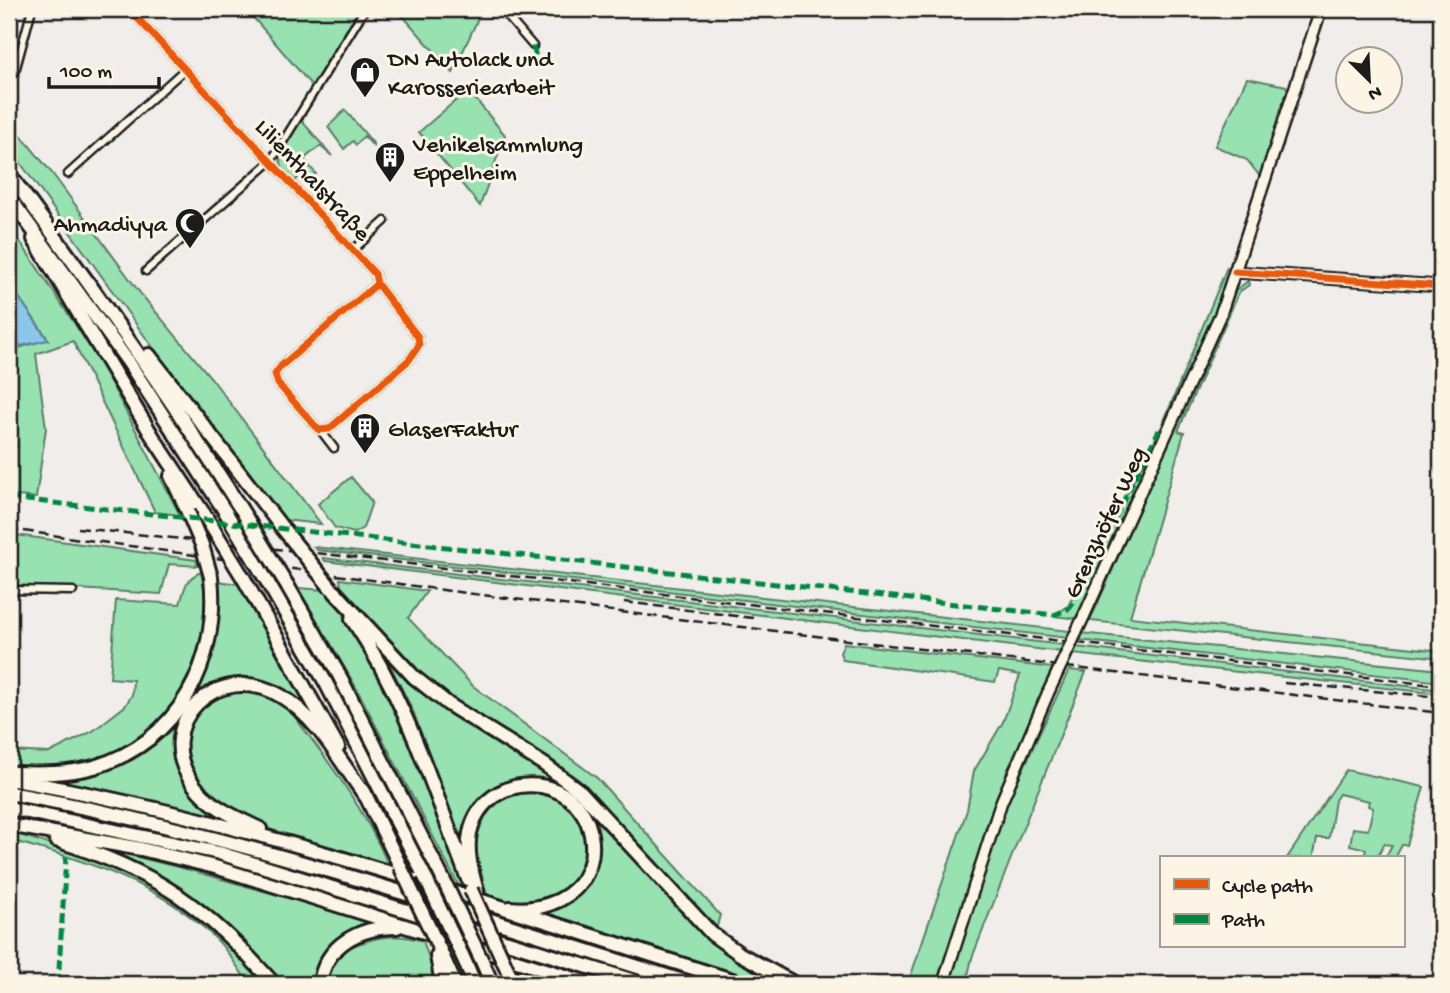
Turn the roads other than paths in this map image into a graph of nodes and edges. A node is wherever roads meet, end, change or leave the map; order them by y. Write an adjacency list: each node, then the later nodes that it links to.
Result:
1 (32, 9): 8 (street)
2 (129, 9): 7 (street, Lilienthalstraße)
3 (365, 9): 9 (street)
4 (501, 9): 6 (street)
5 (1321, 9): 17 (main road, Grenzhöfer Weg)
6 (533, 46)
7 (185, 69): 9 (street, Lilienthalstraße); 11 (street)
8 (14, 75)
9 (271, 161): 15 (street, Lilienthalstraße); 16 (street)
10 (9, 174): 20 (highway)
11 (68, 174)
12 (9, 197): 13 (highway)
13 (18, 208): 22 (highway); 43 (highway, bridge)
14 (385, 221): 15 (street, Lilienthalstraße)
15 (353, 250): 18 (street, Lilienthalstraße)
16 (146, 271)
17 (1235, 272): 19 (main road); 52 (main road, Grenzhöfer Weg, bridge)
18 (377, 284): 21 (street, Lilienthalstraße); 21 (street)
19 (1441, 286)
20 (119, 325): 25 (highway, bridge); 44 (highway, bridge)
21 (320, 430): 23 (street)
22 (153, 437): 27 (highway, bridge); 30 (highway, bridge)
23 (334, 448)
24 (9, 590): 26 (street)
25 (333, 590): 34 (highway); 51 (highway)
26 (73, 591)
27 (9, 773)
28 (9, 779): 33 (highway)
29 (9, 793): 49 (highway)
30 (366, 797): 33 (highway); 37 (highway, bridge)
31 (9, 807): 48 (highway)
32 (9, 825): 36 (highway); 39 (highway)
33 (292, 843): 35 (highway)
34 (474, 890): 35 (highway, bridge); 35 (highway)
35 (484, 907): 45 (highway, bridge); 50 (highway)
36 (414, 929): 38 (highway); 40 (highway)
37 (436, 947): 41 (highway); 42 (highway)
38 (563, 975): 46 (highway); 47 (highway)
39 (274, 984)
40 (320, 984)
41 (442, 984)
42 (455, 984)
43 (475, 984)
44 (492, 984)
45 (514, 984)
46 (576, 984)
47 (591, 984)
48 (644, 984)
49 (692, 984)
50 (744, 984)
51 (794, 984)
52 (943, 984)

